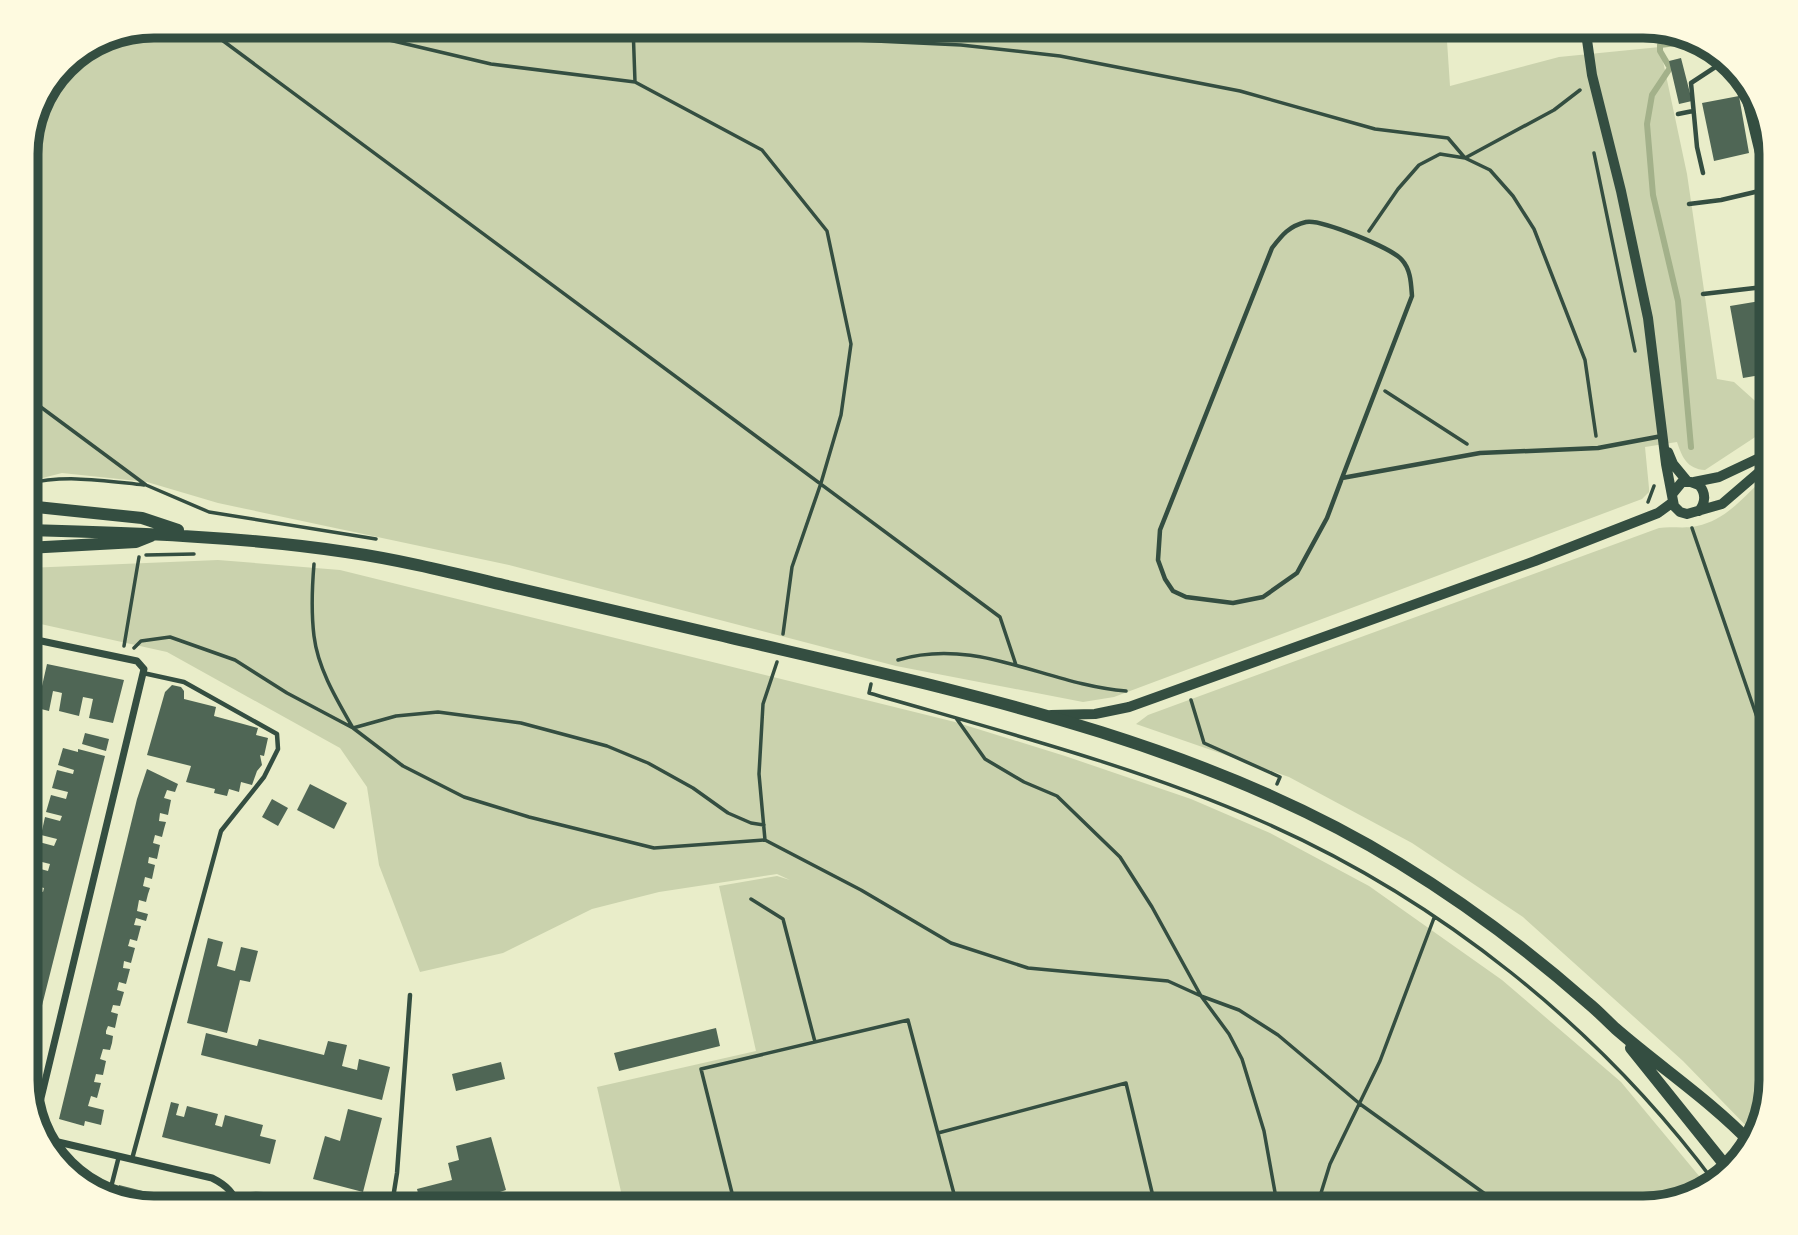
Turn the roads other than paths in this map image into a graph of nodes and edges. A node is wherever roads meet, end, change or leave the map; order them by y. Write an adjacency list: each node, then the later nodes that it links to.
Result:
1 (1587, 38): 12 (street)
2 (1718, 65): 4 (lane)
3 (1744, 97): 6 (lane)
4 (1693, 111): 5 (lane); 7 (lane)
5 (1678, 114)
6 (1759, 151)
7 (1703, 173)
8 (1759, 191): 9 (lane)
9 (1689, 204)
10 (1759, 288): 11 (lane)
11 (1703, 294)
12 (1662, 436): 15 (lane); 16 (street); 17 (street)
13 (1759, 458): 16 (street)
14 (1759, 472): 19 (street)
15 (1342, 478): 15 (lane)
16 (1691, 482): 17 (street); 19 (street)
17 (1673, 497): 19 (street); 26 (street)
18 (39, 507): 22 (main road)
19 (1695, 512)
20 (39, 530): 21 (main road)
21 (158, 533): 22 (main road); 23 (main road)
22 (195, 536): 26 (main road)
23 (39, 547)
24 (39, 641): 25 (street)
25 (144, 671): 29 (street); 33 (lane)
26 (1041, 715): 28 (main road)
27 (410, 995): 39 (lane)
28 (1614, 1027): 30 (main road); 34 (main road)
29 (41, 1100)
30 (1745, 1137)
31 (56, 1141): 32 (street)
32 (119, 1156): 33 (street); 35 (lane)
33 (132, 1159): 36 (street)
34 (1724, 1164)
35 (111, 1188)
36 (235, 1196)
37 (239, 1196): 38 (lane)
38 (274, 1196)
39 (393, 1196)

